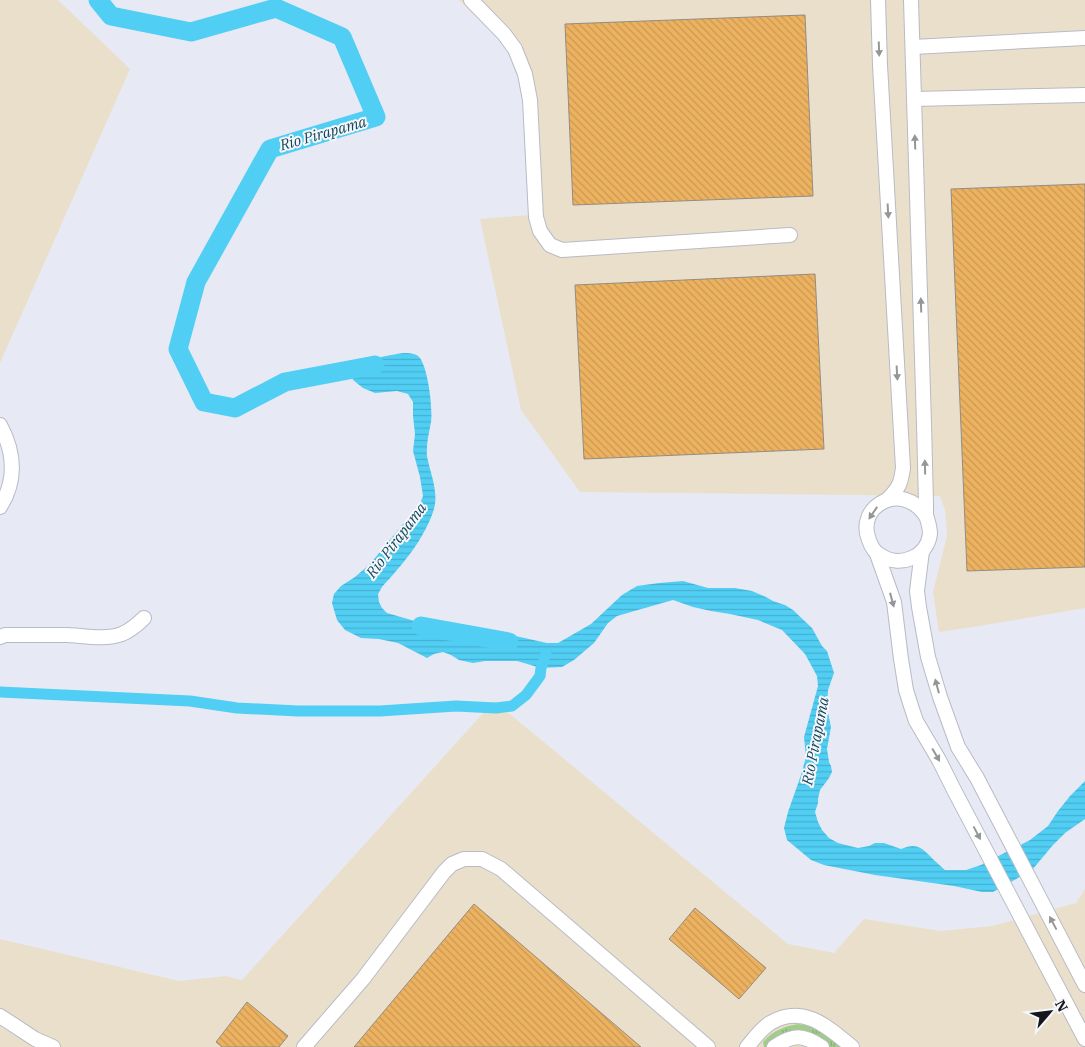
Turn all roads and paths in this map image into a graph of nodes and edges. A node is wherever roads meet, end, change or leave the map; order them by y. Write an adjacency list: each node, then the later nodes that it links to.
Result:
1 (471, 0): 8 (street)
2 (878, 0): 10 (street, one-way to 10)
3 (910, 0): 5 (street)
4 (1085, 38): 5 (street)
5 (912, 47): 7 (street)
6 (1085, 95): 7 (street)
7 (914, 99): 12 (street, one-way to 7)
8 (790, 235)
9 (0, 426): 11 (street)
10 (888, 500): 12 (street); 14 (street, one-way to 14)
11 (0, 507)
12 (926, 516): 13 (street)
13 (922, 551): 14 (street); 17 (street, one-way to 13)
14 (877, 554): 19 (street, one-way to 19)
15 (144, 618): 16 (street)
16 (0, 637)
17 (1085, 985)
18 (0, 1016): 20 (street)
19 (1085, 1039)
20 (53, 1047)
21 (304, 1047): 22 (street)
22 (708, 1047)
23 (747, 1047): 26 (street)
24 (774, 1047): 25 (street)
25 (822, 1047)
26 (852, 1047)

